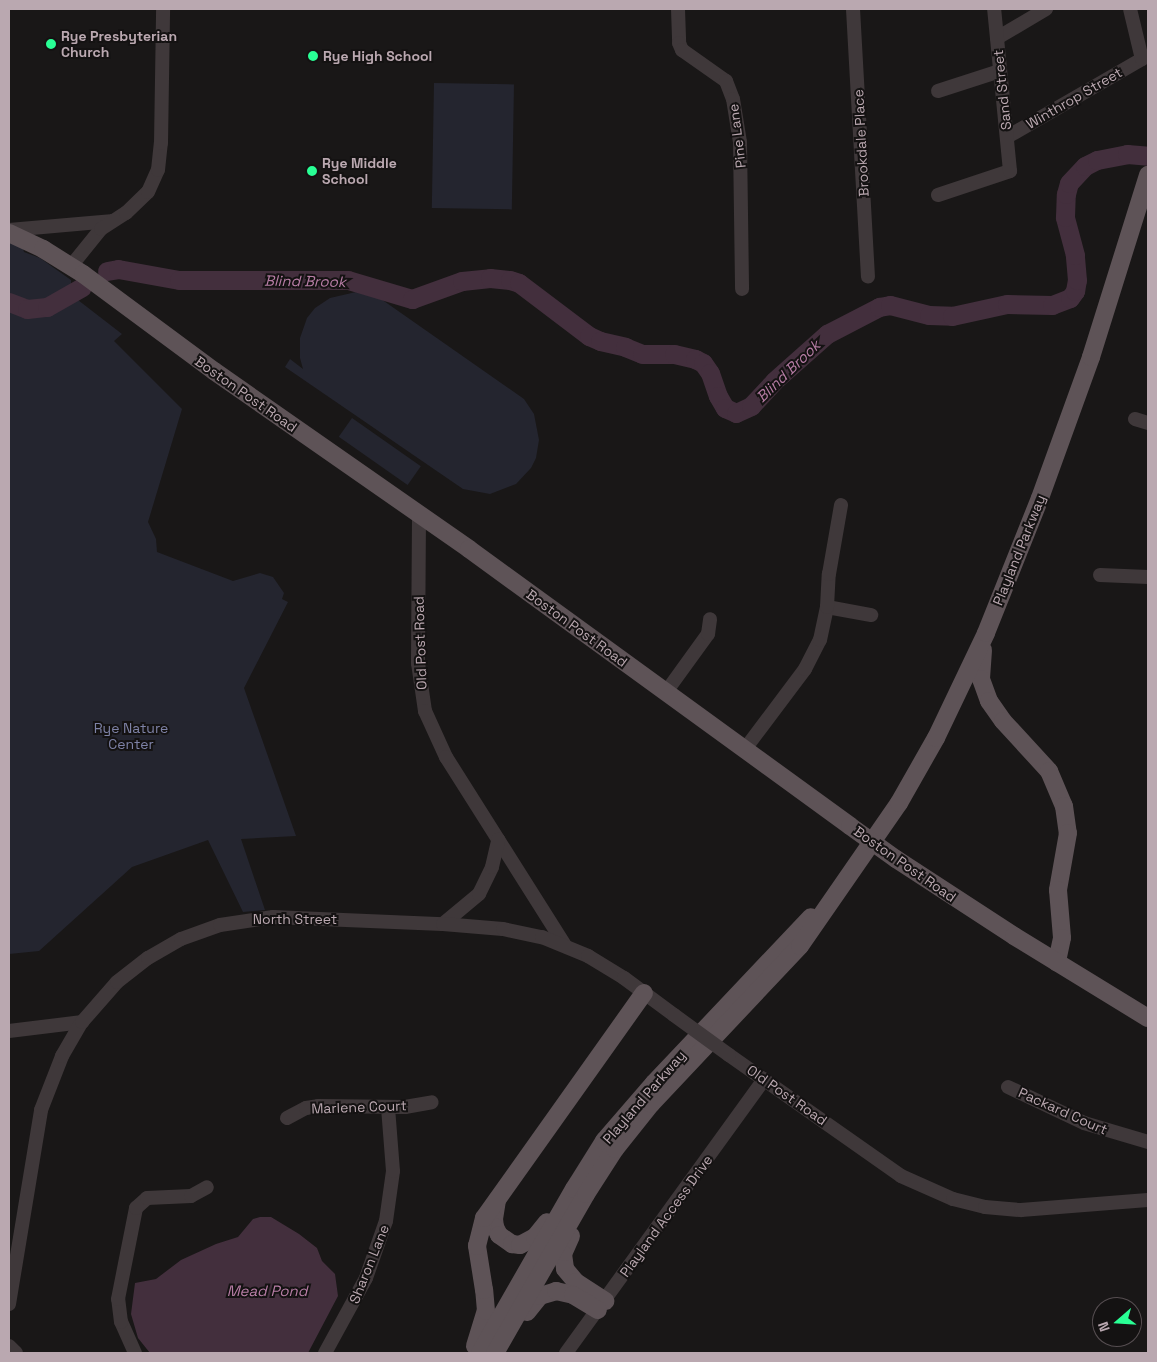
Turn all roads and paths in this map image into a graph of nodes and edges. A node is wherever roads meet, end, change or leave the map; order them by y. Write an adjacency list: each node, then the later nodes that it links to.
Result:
1 (163, 9): 13 (street)
2 (678, 9): 17 (street, Pine Lane)
3 (853, 9): 16 (street, Brookdale Place)
4 (994, 9): 7 (street, Sand Street)
5 (1046, 9): 7 (street)
6 (1130, 9): 10 (street, Winthrop Street)
7 (997, 38): 8 (street, Sand Street)
8 (1000, 71): 9 (street); 10 (street, Sand Street)
9 (938, 91)
10 (1007, 137): 12 (street, Sand Street)
11 (1147, 180): 25 (main road, Playland Parkway)
12 (938, 195)
13 (111, 221): 14 (street); 15 (street)
14 (9, 232): 15 (main road, Boston Post Road)
15 (71, 266): 19 (main road, Boston Post Road)
16 (868, 277)
17 (742, 288)
18 (842, 505): 22 (street)
19 (419, 516): 26 (main road, Boston Post Road); 28 (street, Old Post Road)
20 (1100, 575): 21 (street)
21 (1148, 577)
22 (827, 607): 23 (street); 27 (street)
23 (871, 615)
24 (710, 619): 26 (street)
25 (986, 633): 29 (main road, Playland Parkway); 32 (main road)
26 (666, 692): 27 (main road, Boston Post Road)
27 (745, 750): 32 (main road, Boston Post Road, bridge)
28 (498, 840): 30 (street); 31 (street, Old Post Road)
29 (832, 898): 43 (main road, Playland Parkway); 44 (main road, Playland Parkway)
30 (443, 924): 31 (street, North Street); 35 (street, North Street)
31 (565, 946): 33 (street, Old Post Road)
32 (1057, 962): 34 (main road, Boston Post Road)
33 (644, 992): 37 (street, Old Post Road, bridge); 46 (main road)
34 (1148, 1018)
35 (82, 1022): 36 (street); 48 (street, North Street)
36 (9, 1031)
37 (764, 1079): 47 (street, Old Post Road); 49 (street, Playland Access Drive)
38 (1008, 1087): 42 (street, Packard Court)
39 (432, 1102): 40 (street, Marlene Court)
40 (388, 1108): 41 (street, Marlene Court); 53 (street, Sharon Lane)
41 (287, 1118)
42 (1148, 1142)
43 (605, 1163): 49 (main road); 56 (main road, Playland Parkway)
44 (584, 1172): 46 (main road); 55 (main road, Playland Parkway)
45 (208, 1187): 52 (street)
46 (498, 1197): 54 (main road)
47 (1148, 1200)
48 (9, 1304)
49 (602, 1305): 56 (main road); 57 (street, Playland Access Drive)
50 (9, 1346): 51 (street)
51 (16, 1353)
52 (135, 1353)
53 (325, 1353)
54 (472, 1353)
55 (480, 1353)
56 (496, 1353)
57 (566, 1353)

